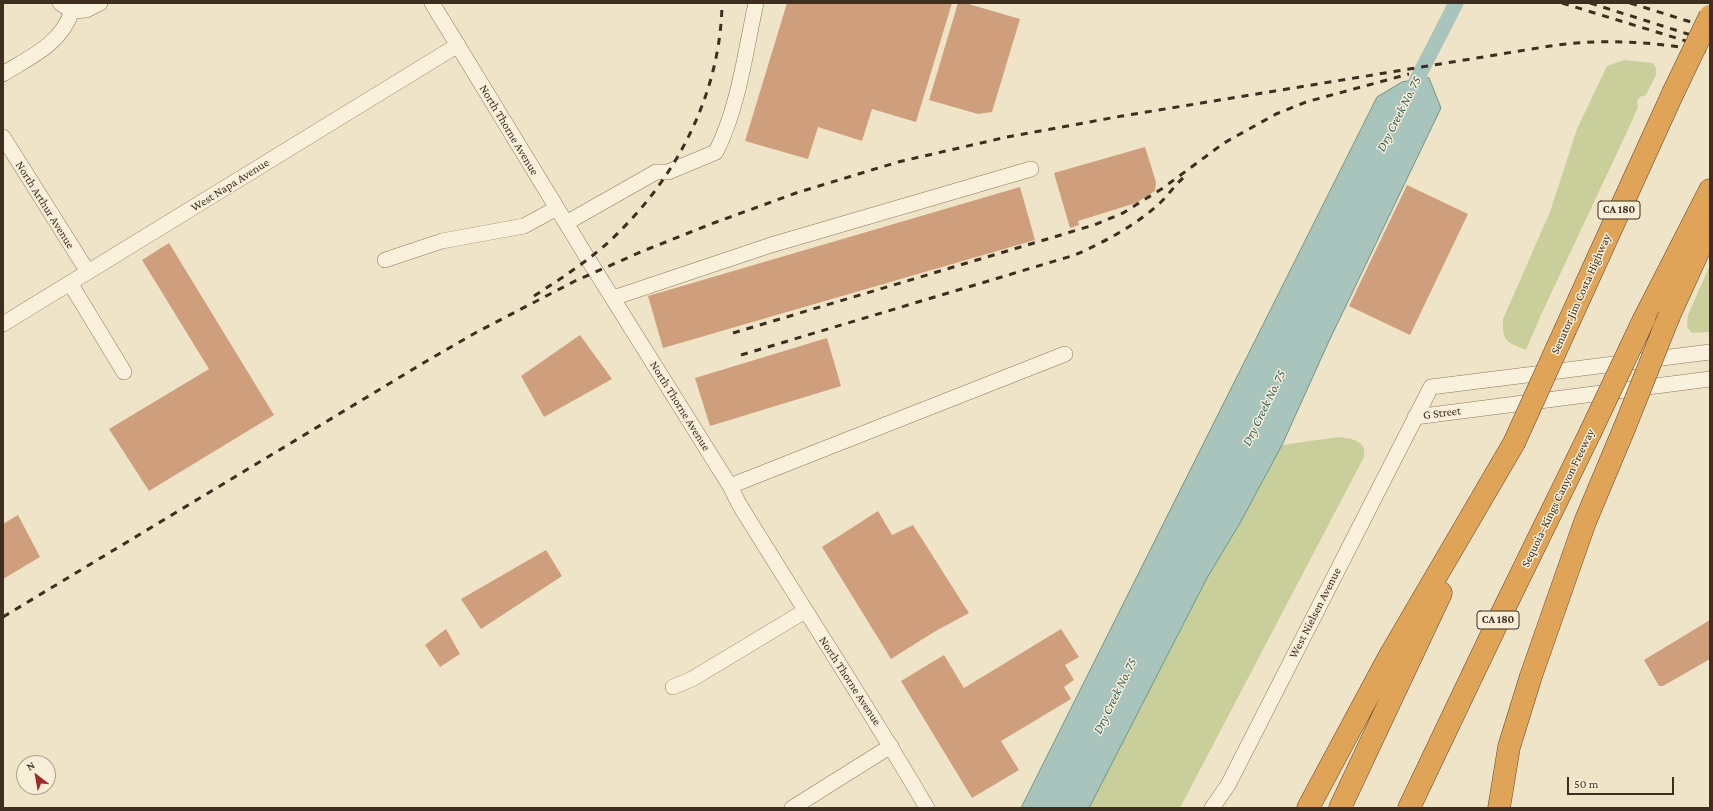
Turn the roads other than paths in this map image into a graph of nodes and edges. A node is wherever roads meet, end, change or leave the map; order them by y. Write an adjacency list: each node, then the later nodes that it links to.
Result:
1 (100, 3): 4 (street)
2 (432, 3): 6 (street, North Thorne Avenue)
3 (756, 3): 12 (street)
4 (66, 7): 7 (street)
5 (1710, 16): 24 (highway, Senator Jim Costa Highway / CA 180, bridge)
6 (458, 45): 11 (street, North Thorne Avenue); 15 (street, West Napa Avenue)
7 (3, 74)
8 (3, 137): 15 (street, North Arthur Avenue)
9 (1031, 169): 17 (street)
10 (1710, 190): 35 (highway, Sequoia–Kings Canyon Freeway / CA 180, bridge)
11 (557, 208): 12 (street, North Thorne Avenue); 14 (street)
12 (566, 223): 17 (street, North Thorne Avenue)
13 (1710, 226): 29 (highway, bridge)
14 (385, 260)
15 (88, 272): 16 (street, West Napa Avenue)
16 (70, 283): 18 (street, West Napa Avenue); 21 (street)
17 (612, 298): 25 (street, North Thorne Avenue)
18 (3, 324)
19 (1710, 352): 23 (street, G Street)
20 (1065, 354): 25 (street)
21 (124, 372)
22 (1710, 379): 23 (street, G Street)
23 (1415, 417): 32 (street, West Nielsen Avenue)
24 (1514, 443): 33 (highway); 34 (highway, CA 180)
25 (730, 486): 26 (street, North Thorne Avenue)
26 (805, 611): 27 (street); 28 (street, North Thorne Avenue)
27 (673, 688)
28 (891, 746): 30 (street); 31 (street, North Thorne Avenue)
29 (1509, 747): 36 (highway); 37 (highway)
30 (792, 808)
31 (928, 808)
32 (1212, 808)
33 (1308, 808)
34 (1340, 808)
35 (1409, 808)
36 (1490, 808)
37 (1499, 808)

